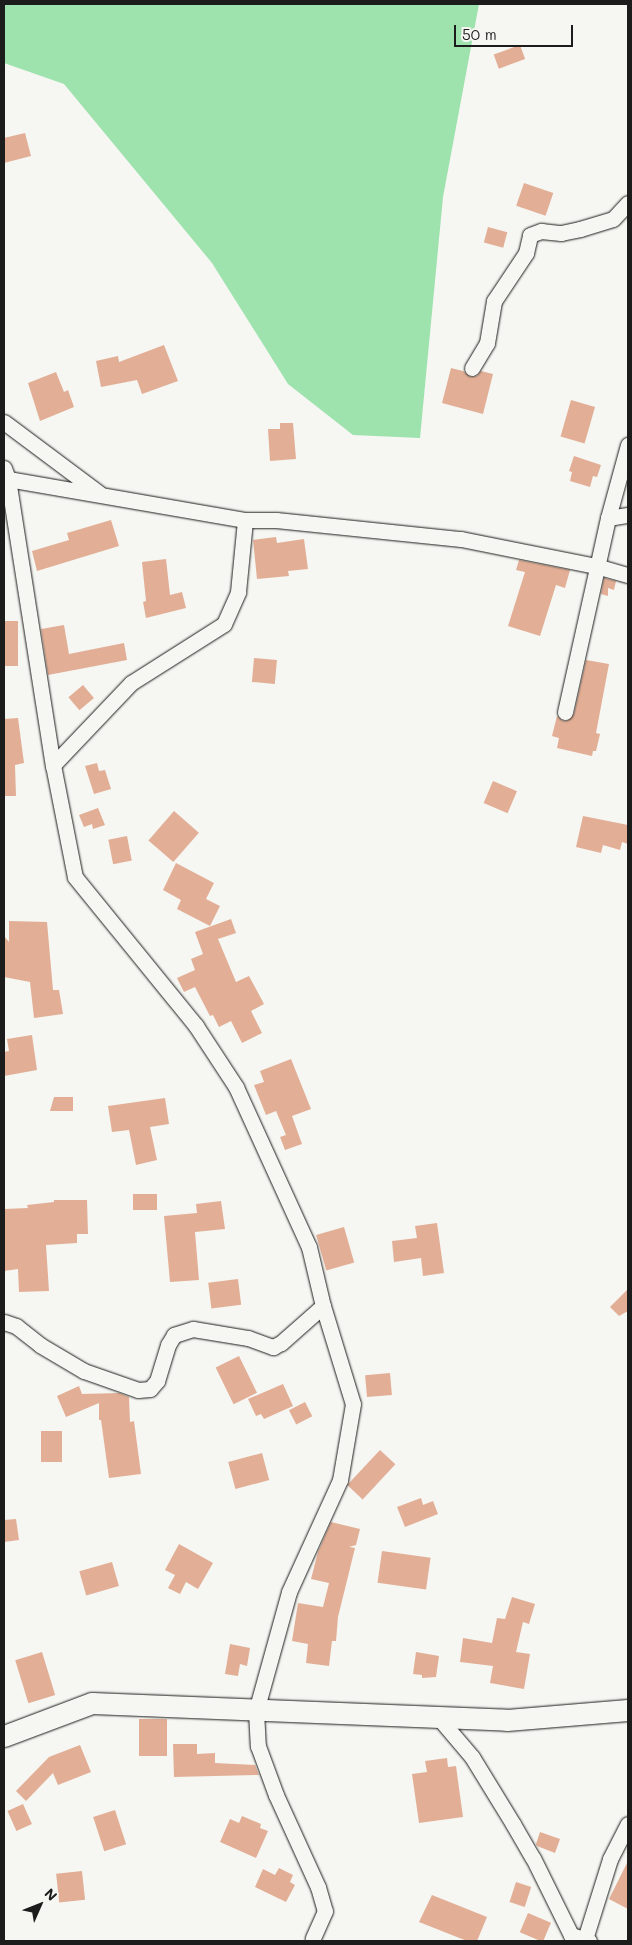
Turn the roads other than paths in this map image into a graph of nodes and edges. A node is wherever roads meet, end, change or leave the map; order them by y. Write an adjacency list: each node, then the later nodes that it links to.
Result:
1 (628, 203): 2 (street)
2 (472, 368)
3 (4, 422): 6 (street)
4 (628, 445): 8 (street)
5 (6, 474): 6 (street); 13 (street)
6 (101, 495): 9 (street)
7 (628, 515): 8 (street)
8 (608, 518): 10 (street)
9 (245, 520): 10 (street); 13 (street)
10 (596, 566): 11 (street); 12 (street)
11 (628, 575)
12 (565, 712)
13 (53, 764): 14 (street)
14 (323, 1306): 15 (street); 17 (street)
15 (4, 1322)
16 (628, 1710): 18 (main road)
17 (256, 1711): 18 (main road); 19 (main road); 21 (street)
18 (438, 1717): 22 (street)
19 (4, 1736)
20 (628, 1824): 22 (street)
21 (314, 1938)
22 (578, 1939)

